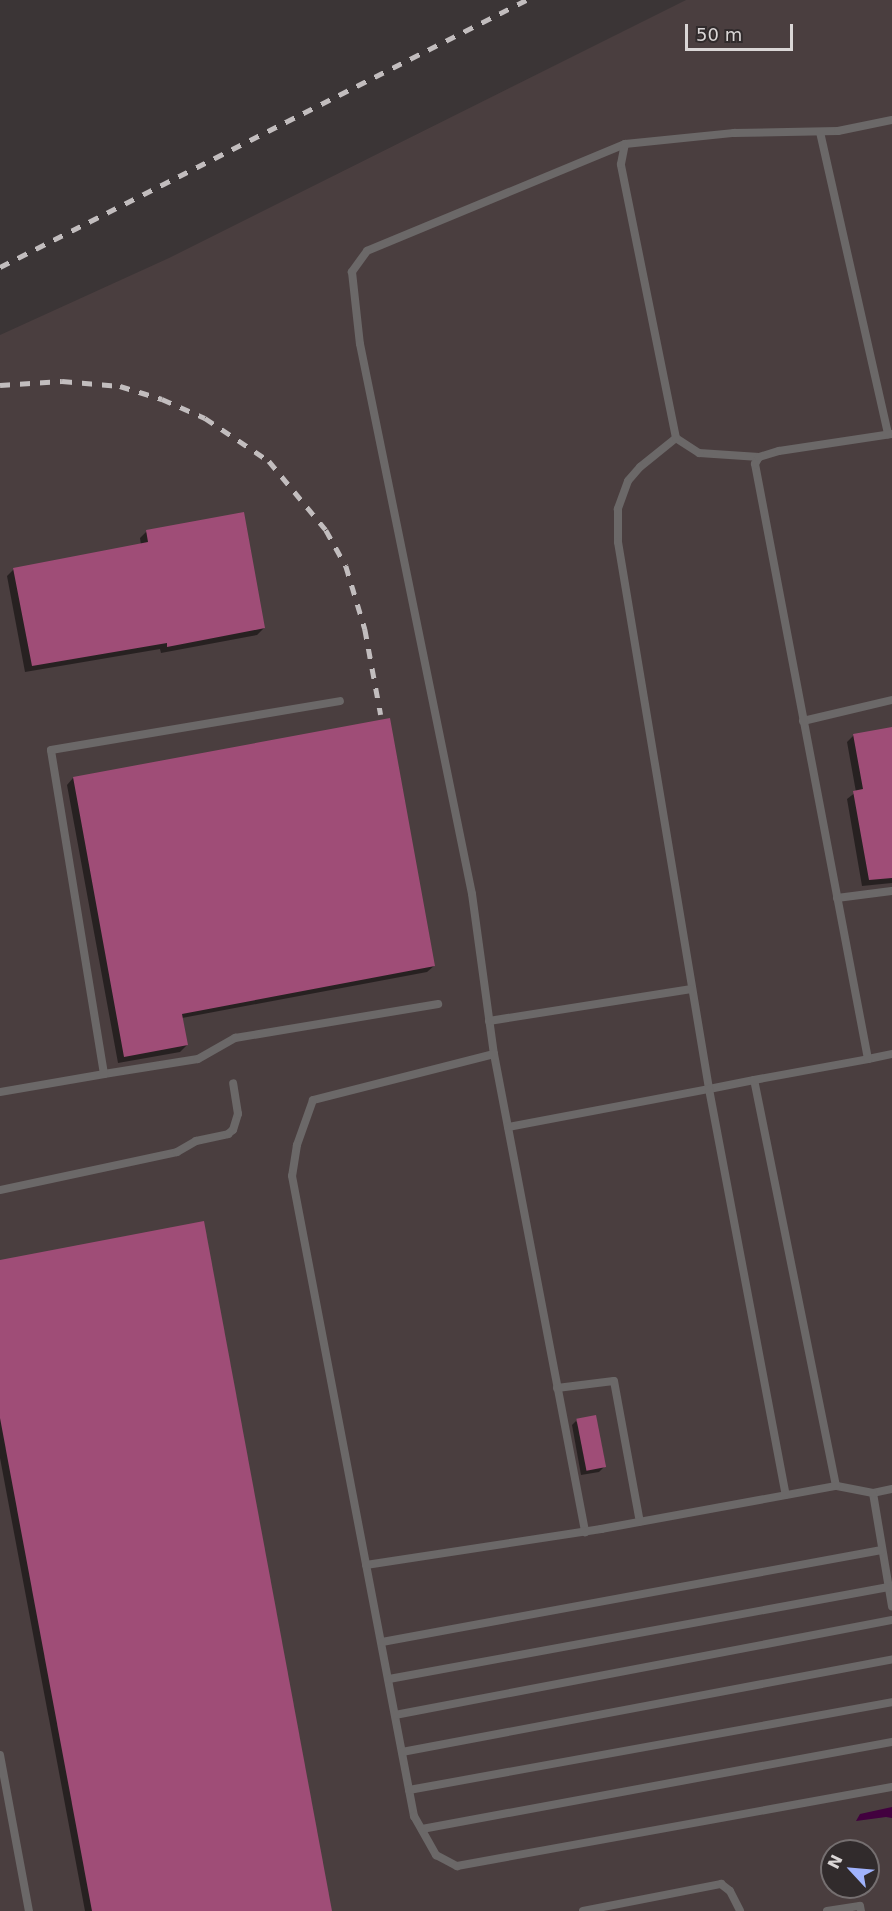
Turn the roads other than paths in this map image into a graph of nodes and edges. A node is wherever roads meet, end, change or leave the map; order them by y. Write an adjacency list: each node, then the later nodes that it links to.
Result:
1 (892, 120): 2 (lane)
2 (820, 132): 3 (lane); 4 (lane)
3 (625, 144): 5 (lane); 14 (lane)
4 (890, 434): 6 (lane)
5 (676, 438): 6 (lane); 12 (lane)
6 (759, 457): 9 (lane)
7 (892, 700): 9 (lane)
8 (340, 701): 18 (lane)
9 (803, 721): 11 (lane)
10 (892, 891): 11 (lane)
11 (837, 898): 17 (lane)
12 (691, 989): 14 (lane); 21 (lane)
13 (438, 1004): 18 (lane)
14 (489, 1021): 15 (lane)
15 (494, 1054): 23 (lane); 33 (lane)
16 (892, 1054): 17 (lane)
17 (868, 1059): 19 (lane)
18 (104, 1074): 22 (lane)
19 (754, 1080): 21 (lane); 26 (lane)
20 (233, 1083): 24 (lane)
21 (709, 1089): 23 (lane); 29 (lane)
22 (0, 1092)
23 (508, 1127): 25 (lane)
24 (0, 1190)
25 (557, 1388): 30 (lane); 31 (lane)
26 (836, 1485): 28 (lane); 29 (lane)
27 (892, 1490): 28 (lane)
28 (873, 1493): 32 (lane)
29 (786, 1495): 30 (lane)
30 (640, 1522): 31 (lane)
31 (585, 1532): 33 (lane)
32 (882, 1550): 34 (lane); 37 (lane)
33 (366, 1565): 37 (lane)
34 (889, 1587): 35 (lane); 39 (lane)
35 (892, 1606)
36 (892, 1620): 41 (lane)
37 (382, 1642): 39 (lane)
38 (892, 1659): 43 (lane)
39 (389, 1679): 41 (lane)
40 (892, 1702): 46 (lane)
41 (395, 1715): 43 (lane)
42 (892, 1742): 47 (lane)
43 (402, 1752): 46 (lane)
44 (0, 1755): 48 (lane)
45 (892, 1787): 47 (lane)
46 (409, 1790): 47 (lane)
47 (422, 1829)
48 (29, 1911)
49 (583, 1911): 50 (lane)
50 (740, 1911)
51 (827, 1911): 52 (lane)
52 (861, 1911)

